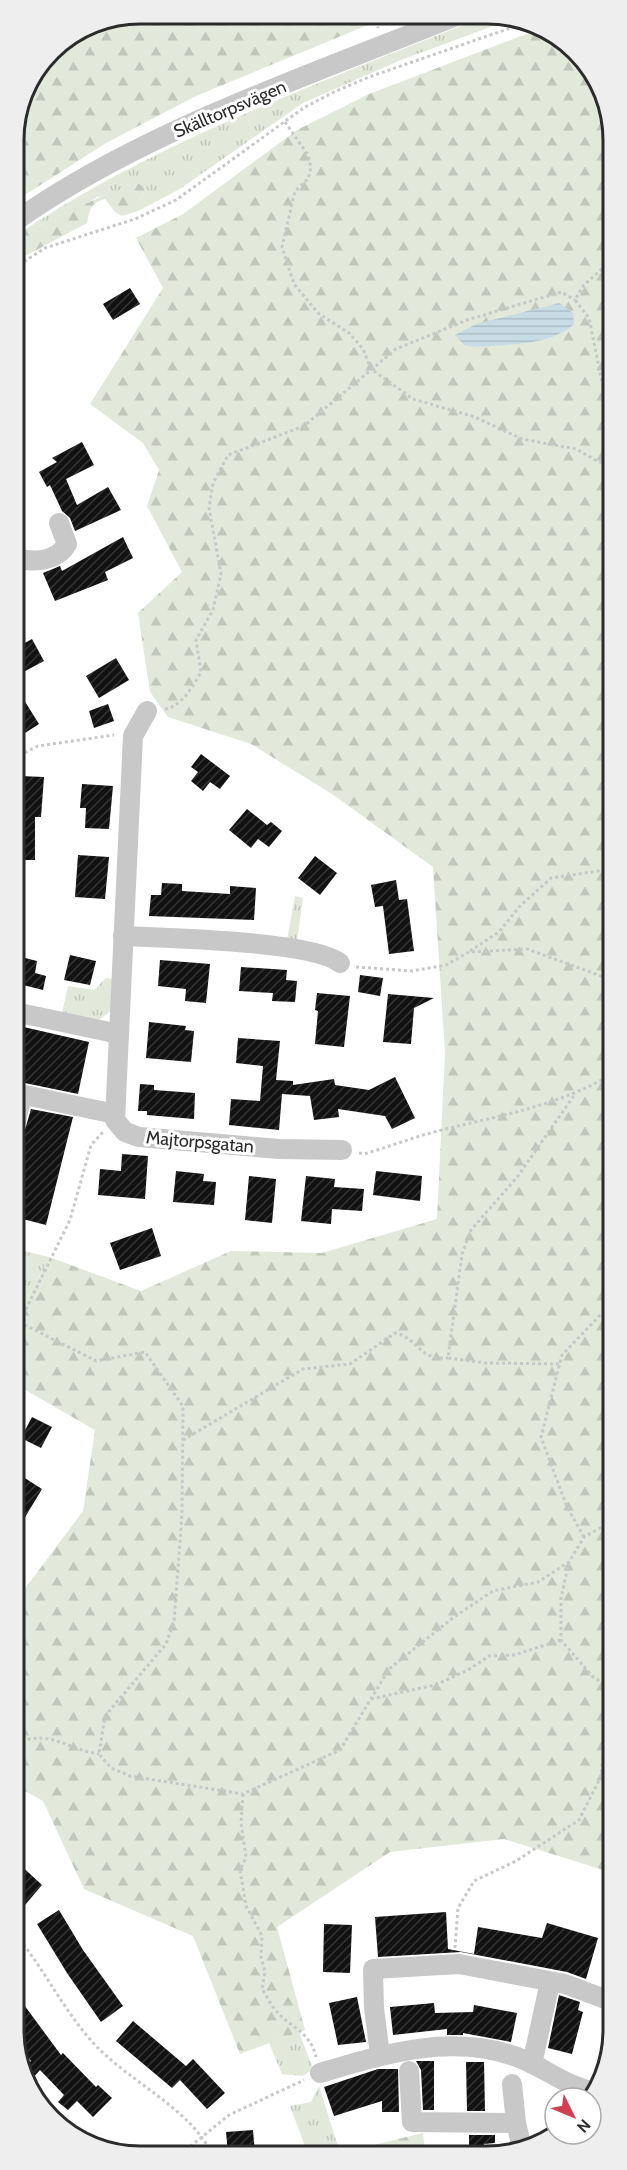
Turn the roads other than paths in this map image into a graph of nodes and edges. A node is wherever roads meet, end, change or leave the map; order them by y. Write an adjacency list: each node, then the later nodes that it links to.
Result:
1 (437, 24): 2 (street, Skälltorpsvägen)
2 (24, 215)
3 (59, 523): 4 (street)
4 (24, 561)
5 (147, 711): 6 (street)
6 (123, 936): 7 (street); 9 (street)
7 (340, 963)
8 (24, 1014): 9 (street)
9 (119, 1034): 11 (street)
10 (24, 1095): 11 (street, Majtorpsgatan)
11 (117, 1120): 12 (street, Majtorpsgatan)
12 (342, 1150)
13 (550, 1982): 14 (street); 15 (street); 16 (street)
14 (603, 1998)
15 (380, 2055): 16 (street); 18 (street)
16 (532, 2064): 20 (street)
17 (409, 2071): 21 (street)
18 (320, 2073)
19 (512, 2084): 21 (street)
20 (580, 2086)
21 (516, 2122): 22 (street)
22 (520, 2141)

